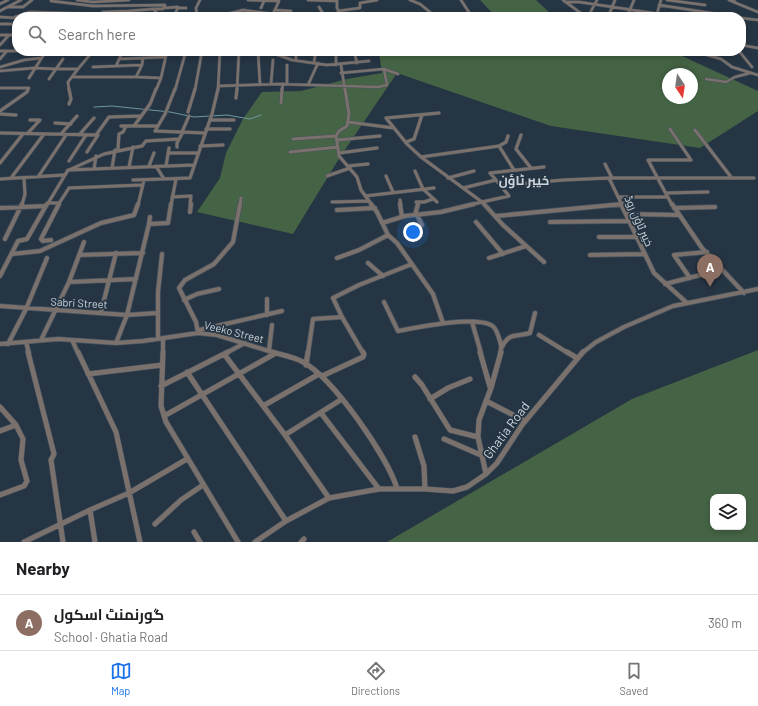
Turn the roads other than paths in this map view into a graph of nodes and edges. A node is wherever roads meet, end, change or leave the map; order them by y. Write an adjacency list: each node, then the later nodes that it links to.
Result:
1 (8, 0): 28 (street)
2 (21, 0): 34 (street)
3 (32, 0): 34 (street)
4 (77, 0): 23 (street)
5 (129, 0): 23 (street)
6 (200, 0): 52 (street)
7 (248, 0): 8 (street)
8 (253, 0): 9 (street); 29 (street)
9 (258, 0): 24 (street)
10 (308, 0): 11 (street)
11 (331, 0): 56 (street)
12 (377, 0): 25 (street)
13 (410, 0): 57 (street)
14 (461, 0): 58 (street)
15 (597, 0): 30 (street)
16 (615, 0): 36 (street)
17 (634, 0): 43 (street)
18 (661, 0): 32 (street)
19 (667, 0): 33 (street)
20 (728, 0): 27 (street)
21 (733, 0): 27 (street)
22 (51, 1): 31 (street)
23 (83, 1): 31 (street)
24 (264, 1): 40 (street); 42 (street)
25 (367, 1): 56 (street)
26 (564, 1): 30 (street); 59 (street)
27 (736, 3): 64 (street)
28 (0, 4)
29 (251, 4)
30 (595, 4): 36 (street); 47 (street)
31 (76, 5): 37 (street); 48 (street)
32 (659, 5): 62 (street); 63 (street)
33 (705, 5)
34 (9, 7): 44 (street)
35 (319, 7): 55 (street)
36 (612, 7): 43 (street); 60 (street)
37 (164, 8): 38 (street); 41 (street)
38 (178, 8): 39 (street); 51 (street)
39 (186, 8)
40 (261, 8)
41 (154, 9): 45 (street); 50 (street)
42 (275, 10): 46 (street)
43 (630, 10): 61 (street)
44 (0, 11)
45 (128, 11): 49 (street)
46 (291, 11)
47 (591, 11)
48 (65, 12)
49 (103, 12)
50 (156, 12)
51 (176, 12)
52 (196, 12)
53 (237, 12): 54 (street)
54 (255, 12)
55 (322, 12)
56 (338, 12)
57 (430, 12)
58 (469, 12)
59 (579, 12)
60 (610, 12)
61 (644, 12)
62 (657, 12)
63 (705, 12)
64 (758, 12)
65 (0, 17): 66 (street)
66 (12, 17)
67 (746, 19): 68 (street)
68 (758, 20)
69 (0, 24): 70 (street)
70 (12, 24)
71 (0, 35): 72 (street)
72 (9, 35): 73 (street)
73 (0, 45)
74 (746, 46): 75 (street)
75 (758, 48)
76 (12, 51): 78 (street)
77 (0, 52): 78 (street)
78 (6, 52): 96 (street)
79 (89, 56): 114 (street)
80 (120, 56): 98 (street)
81 (185, 56): 158 (street)
82 (201, 56): 140 (street)
83 (220, 56): 132 (street)
84 (239, 56): 133 (street)
85 (258, 56): 130 (street)
86 (283, 56): 100 (street)
87 (296, 56): 100 (street)
88 (316, 56): 103 (street)
89 (336, 56): 106 (street)
90 (355, 56): 102 (street)
91 (711, 56): 118 (street)
92 (743, 56): 111 (street)
93 (166, 57): 95 (street); 124 (street)
94 (41, 58): 109 (street); 112 (street)
95 (143, 58): 98 (street); 104 (street)
96 (0, 59)
97 (63, 59): 113 (street)
98 (119, 59): 108 (street)
99 (273, 60): 127 (street)
100 (296, 60): 103 (street)
101 (369, 61): 102 (street)
102 (357, 62): 107 (street)
103 (316, 63): 106 (street); 131 (street)
104 (142, 65): 108 (street); 122 (street)
105 (287, 65): 129 (street)
106 (336, 65): 107 (street)
107 (341, 65): 117 (street)
108 (116, 66): 110 (street)
109 (0, 67)
110 (93, 67)
111 (752, 67)
112 (34, 68): 113 (street); 116 (street); 123 (street)
113 (56, 69): 114 (street); 125 (street)
114 (78, 69): 121 (street)
115 (384, 69): 117 (street); 119 (street); 134 (street)
116 (0, 71)
117 (341, 73): 134 (street)
118 (751, 73): 120 (street); 126 (street)
119 (398, 74)
120 (758, 75)
121 (72, 77): 122 (street); 137 (street)
122 (136, 77): 124 (street)
123 (29, 78)
124 (161, 78): 146 (street)
125 (49, 79)
126 (706, 79)
127 (271, 84): 128 (street); 130 (street)
128 (283, 84): 129 (street); 138 (street)
129 (287, 84): 131 (street)
130 (260, 85): 133 (street)
131 (308, 85): 134 (street)
132 (219, 86): 133 (street); 148 (street)
133 (238, 86): 136 (street)
134 (344, 86): 152 (street)
135 (0, 88): 139 (street)
136 (236, 98)
137 (69, 104)
138 (281, 104)
139 (0, 111)
140 (188, 112)
141 (439, 113): 144 (street)
142 (0, 114): 143 (street)
143 (16, 115)
144 (422, 115): 159 (street); 180 (street)
145 (77, 116): 154 (street)
146 (141, 116): 157 (street); 172 (street)
147 (189, 116): 164 (street)
148 (211, 117): 151 (street); 163 (street)
149 (94, 118): 170 (street)
150 (30, 120): 166 (street)
151 (234, 120)
152 (348, 122): 159 (street); 174 (street)
153 (55, 123): 154 (street)
154 (71, 124): 168 (street)
155 (121, 126): 156 (street)
156 (126, 126): 157 (street); 189 (street)
157 (134, 126): 158 (street)
158 (158, 126): 164 (street)
159 (394, 128): 180 (street)
160 (230, 129): 163 (street)
161 (670, 129): 225 (street)
162 (695, 130): 220 (street)
163 (206, 131): 164 (street); 182 (street)
164 (182, 132): 177 (street)
165 (0, 134): 166 (street)
166 (25, 134): 167 (street); 199 (street)
167 (44, 134): 168 (street); 221 (street)
168 (61, 134): 169 (street)
169 (66, 135): 170 (street); 219 (street)
170 (79, 135): 171 (street)
171 (86, 135): 172 (street); 198 (street)
172 (96, 135): 190 (street)
173 (521, 135): 210 (street)
174 (336, 136): 178 (street); 179 (street)
175 (380, 136): 179 (street)
176 (508, 136): 183 (street)
177 (180, 139): 184 (street); 187 (street)
178 (293, 139)
179 (337, 140): 185 (street)
180 (406, 142): 197 (street)
181 (223, 145): 182 (street)
182 (200, 146): 194 (street)
183 (498, 146): 197 (street); 213 (street)
184 (133, 147): 189 (street); 209 (street)
185 (338, 147): 191 (street); 195 (street)
186 (169, 148): 193 (street)
187 (177, 148)
188 (376, 148): 195 (street)
189 (117, 149): 196 (street); 208 (street)
190 (87, 152)
191 (290, 152)
192 (154, 153): 203 (street)
193 (168, 153): 194 (street); 205 (street)
194 (198, 153): 202 (street)
195 (339, 153): 206 (street)
196 (96, 156): 211 (street); 212 (street)
197 (421, 157): 223 (street)
198 (68, 161)
199 (0, 163)
200 (368, 164): 206 (street)
201 (604, 164): 224 (street, خیبر ٹاؤن روڈ)
202 (194, 165): 205 (street); 228 (street)
203 (149, 166): 204 (street); 209 (street)
204 (156, 166): 205 (street); 231 (street)
205 (166, 166)
206 (349, 167): 217 (street); 241 (street)
207 (544, 167): 210 (street)
208 (112, 168): 209 (street); 211 (street)
209 (129, 168)
210 (531, 168): 213 (street)
211 (94, 169): 212 (street)
212 (68, 170): 216 (street)
213 (514, 170): 232 (street)
214 (416, 171): 237 (street)
215 (474, 171): 223 (street)
216 (64, 175): 219 (street); 252 (street)
217 (327, 176)
218 (386, 176): 238 (street)
219 (38, 177): 222 (street)
220 (731, 177): 225 (street); 226 (street)
221 (11, 178): 222 (street); 227 (street)
222 (24, 178): 254 (street)
223 (448, 178): 236 (street)
224 (610, 178): 225 (street); 234 (street); 243 (street, خیبر ٹاؤن روڈ)
225 (656, 178): 240 (street)
226 (754, 178)
227 (0, 179)
228 (176, 179): 231 (street); 242 (street)
229 (133, 180): 230 (street)
230 (144, 180): 231 (street); 233 (street)
231 (164, 180)
232 (496, 180): 234 (street); 236 (street)
233 (142, 185): 251 (street); 283 (street)
234 (501, 186): 250 (street)
235 (434, 188): 237 (street)
236 (463, 188): 250 (street)
237 (423, 189): 238 (street); 245 (street)
238 (393, 192): 241 (street)
239 (708, 192): 240 (street)
240 (667, 195): 243 (street); 258 (street)
241 (365, 196): 247 (street)
242 (172, 197): 260 (street); 271 (street)
243 (619, 197): 253 (street, خیبر ٹاؤن روڈ)
244 (241, 198): 307 (street)
245 (433, 199): 249 (street); 262 (street)
246 (400, 200): 266 (street)
247 (369, 201): 248 (street); 257 (street)
248 (332, 202)
249 (437, 202)
250 (482, 202): 262 (street); 264 (street)
251 (60, 203): 252 (street); 277 (street)
252 (47, 204): 254 (street); 283 (street)
253 (623, 204): 261 (street, خیبر ٹاؤن روڈ); 264 (street)
254 (21, 207): 256 (street); 276 (street)
255 (715, 207): 258 (street)
256 (0, 208)
257 (375, 208): 259 (street); 270 (street)
258 (674, 208): 263 (street)
259 (337, 210)
260 (190, 212)
261 (627, 214): 263 (street); 267 (street, خیبر ٹاؤن روڈ)
262 (416, 215): 266 (street); 272 (street)
263 (679, 215): 280 (street)
264 (496, 216): 279 (street)
265 (150, 217): 271 (street)
266 (402, 217): 270 (street)
267 (630, 221): 269 (street); 275 (street, خیبر ٹاؤن روڈ)
268 (476, 222): 285 (street)
269 (550, 222)
270 (382, 223): 273 (street)
271 (149, 224): 282 (street)
272 (422, 225)
273 (388, 235): 290 (street); 294 (street)
274 (599, 237): 275 (street)
275 (636, 237): 286 (street, خیبر ٹاؤن روڈ)
276 (5, 239)
277 (51, 240)
278 (84, 242): 287 (street)
279 (526, 246): 285 (street); 292 (street)
280 (708, 252): 295 (street); 298 (street)
281 (116, 253): 282 (street); 287 (street); 300 (street)
282 (143, 253): 299 (street)
283 (12, 254): 296 (street)
284 (162, 254): 315 (street)
285 (503, 254): 291 (street)
286 (645, 254): 288 (street); 302 (street, خیبر ٹاؤن روڈ)
287 (79, 255): 301 (street)
288 (590, 255)
289 (47, 258): 311 (street)
290 (337, 258)
291 (489, 258)
292 (544, 262)
293 (368, 263): 297 (street)
294 (412, 264): 297 (street); 321 (street)
295 (720, 270): 298 (street); 305 (street)
296 (0, 276)
297 (383, 276): 319 (street)
298 (690, 278): 302 (street)
299 (136, 279): 300 (street); 317 (street)
300 (108, 280): 301 (street); 314 (street)
301 (70, 282): 312 (street)
302 (665, 284): 309 (street, خیبر ٹاؤن روڈ)
303 (219, 289): 307 (street)
304 (758, 289): 305 (street, Ghatia Road)
305 (744, 293): 309 (street, Ghatia Road)
306 (267, 298): 318 (street)
307 (184, 300): 323 (street)
308 (384, 302): 321 (street)
309 (687, 302): 337 (street, Ghatia Road)
310 (0, 306): 311 (street, Sabri Street)
311 (26, 309): 312 (street, Sabri Street); 332 (street)
312 (56, 310): 314 (street, Sabri Street); 326 (street)
313 (282, 311): 318 (street)
314 (101, 312): 317 (street, Sabri Street)
315 (157, 313): 317 (street, Sabri Street); 325 (street)
316 (535, 313): 333 (street)
317 (127, 315): 329 (street)
318 (268, 315): 323 (street)
319 (342, 317): 339 (street); 343 (street)
320 (472, 322): 321 (street); 333 (street); 347 (street)
321 (443, 323)
322 (272, 325): 334 (street)
323 (198, 331): 325 (street, Veeko Street); 330 (street, Veeko Street)
324 (539, 335): 337 (street)
325 (160, 338): 329 (street, Veeko Street); 338 (street)
326 (41, 340): 327 (street, Veeko Street); 328 (street, Veeko Street)
327 (72, 340): 329 (street, Veeko Street); 341 (street)
328 (26, 342): 332 (street, Veeko Street); 375 (street)
329 (116, 343)
330 (246, 343): 334 (street, Veeko Street); 336 (street)
331 (0, 344): 332 (street, Veeko Street)
332 (8, 344)
333 (502, 348): 347 (street)
334 (269, 350): 335 (street, Veeko Street)
335 (276, 353): 339 (street, Veeko Street); 342 (street)
336 (224, 354): 340 (street); 342 (street)
337 (577, 358): 356 (street, Ghatia Road)
338 (162, 365): 341 (street); 346 (street)
339 (306, 365): 343 (street, Veeko Street)
340 (187, 372): 346 (street); 348 (street)
341 (88, 374): 370 (street)
342 (239, 374): 348 (street); 352 (street)
343 (320, 375): 349 (street, Veeko Street); 352 (street)
344 (415, 377): 350 (street)
345 (470, 379): 350 (street)
346 (161, 386): 355 (street)
347 (491, 388): 351 (street)
348 (202, 394): 355 (street); 374 (street)
349 (342, 399): 354 (street); 367 (street, Veeko Street)
350 (430, 400): 360 (street)
351 (486, 401): 356 (street); 360 (street)
352 (263, 406): 359 (street)
353 (0, 407): 357 (street)
354 (321, 413): 359 (street); 368 (street)
355 (164, 416): 364 (street)
356 (526, 421): 365 (street, Ghatia Road)
357 (16, 425): 358 (street); 371 (street)
358 (0, 431)
359 (285, 435): 372 (street)
360 (478, 437): 363 (street)
361 (415, 438): 369 (street)
362 (444, 439): 363 (street)
363 (483, 456): 365 (street)
364 (187, 458): 366 (street); 370 (street)
365 (486, 474): 369 (street, Ghatia Road)
366 (203, 485): 376 (street); 383 (street)
367 (397, 488): 368 (street, Ghatia Road); 369 (street, Ghatia Road)
368 (379, 489): 372 (street, Ghatia Road)
369 (426, 489)
370 (129, 493): 373 (street); 381 (street)
371 (0, 495)
372 (329, 498): 374 (street, Ghatia Road)
373 (90, 510): 375 (street); 380 (street)
374 (286, 521): 384 (street, Ghatia Road)
375 (61, 524): 378 (street); 379 (street)
376 (155, 524)
377 (194, 532): 382 (street)
378 (24, 542)
379 (63, 542)
380 (95, 542)
381 (140, 542)
382 (200, 542)
383 (238, 542)
384 (255, 542)

